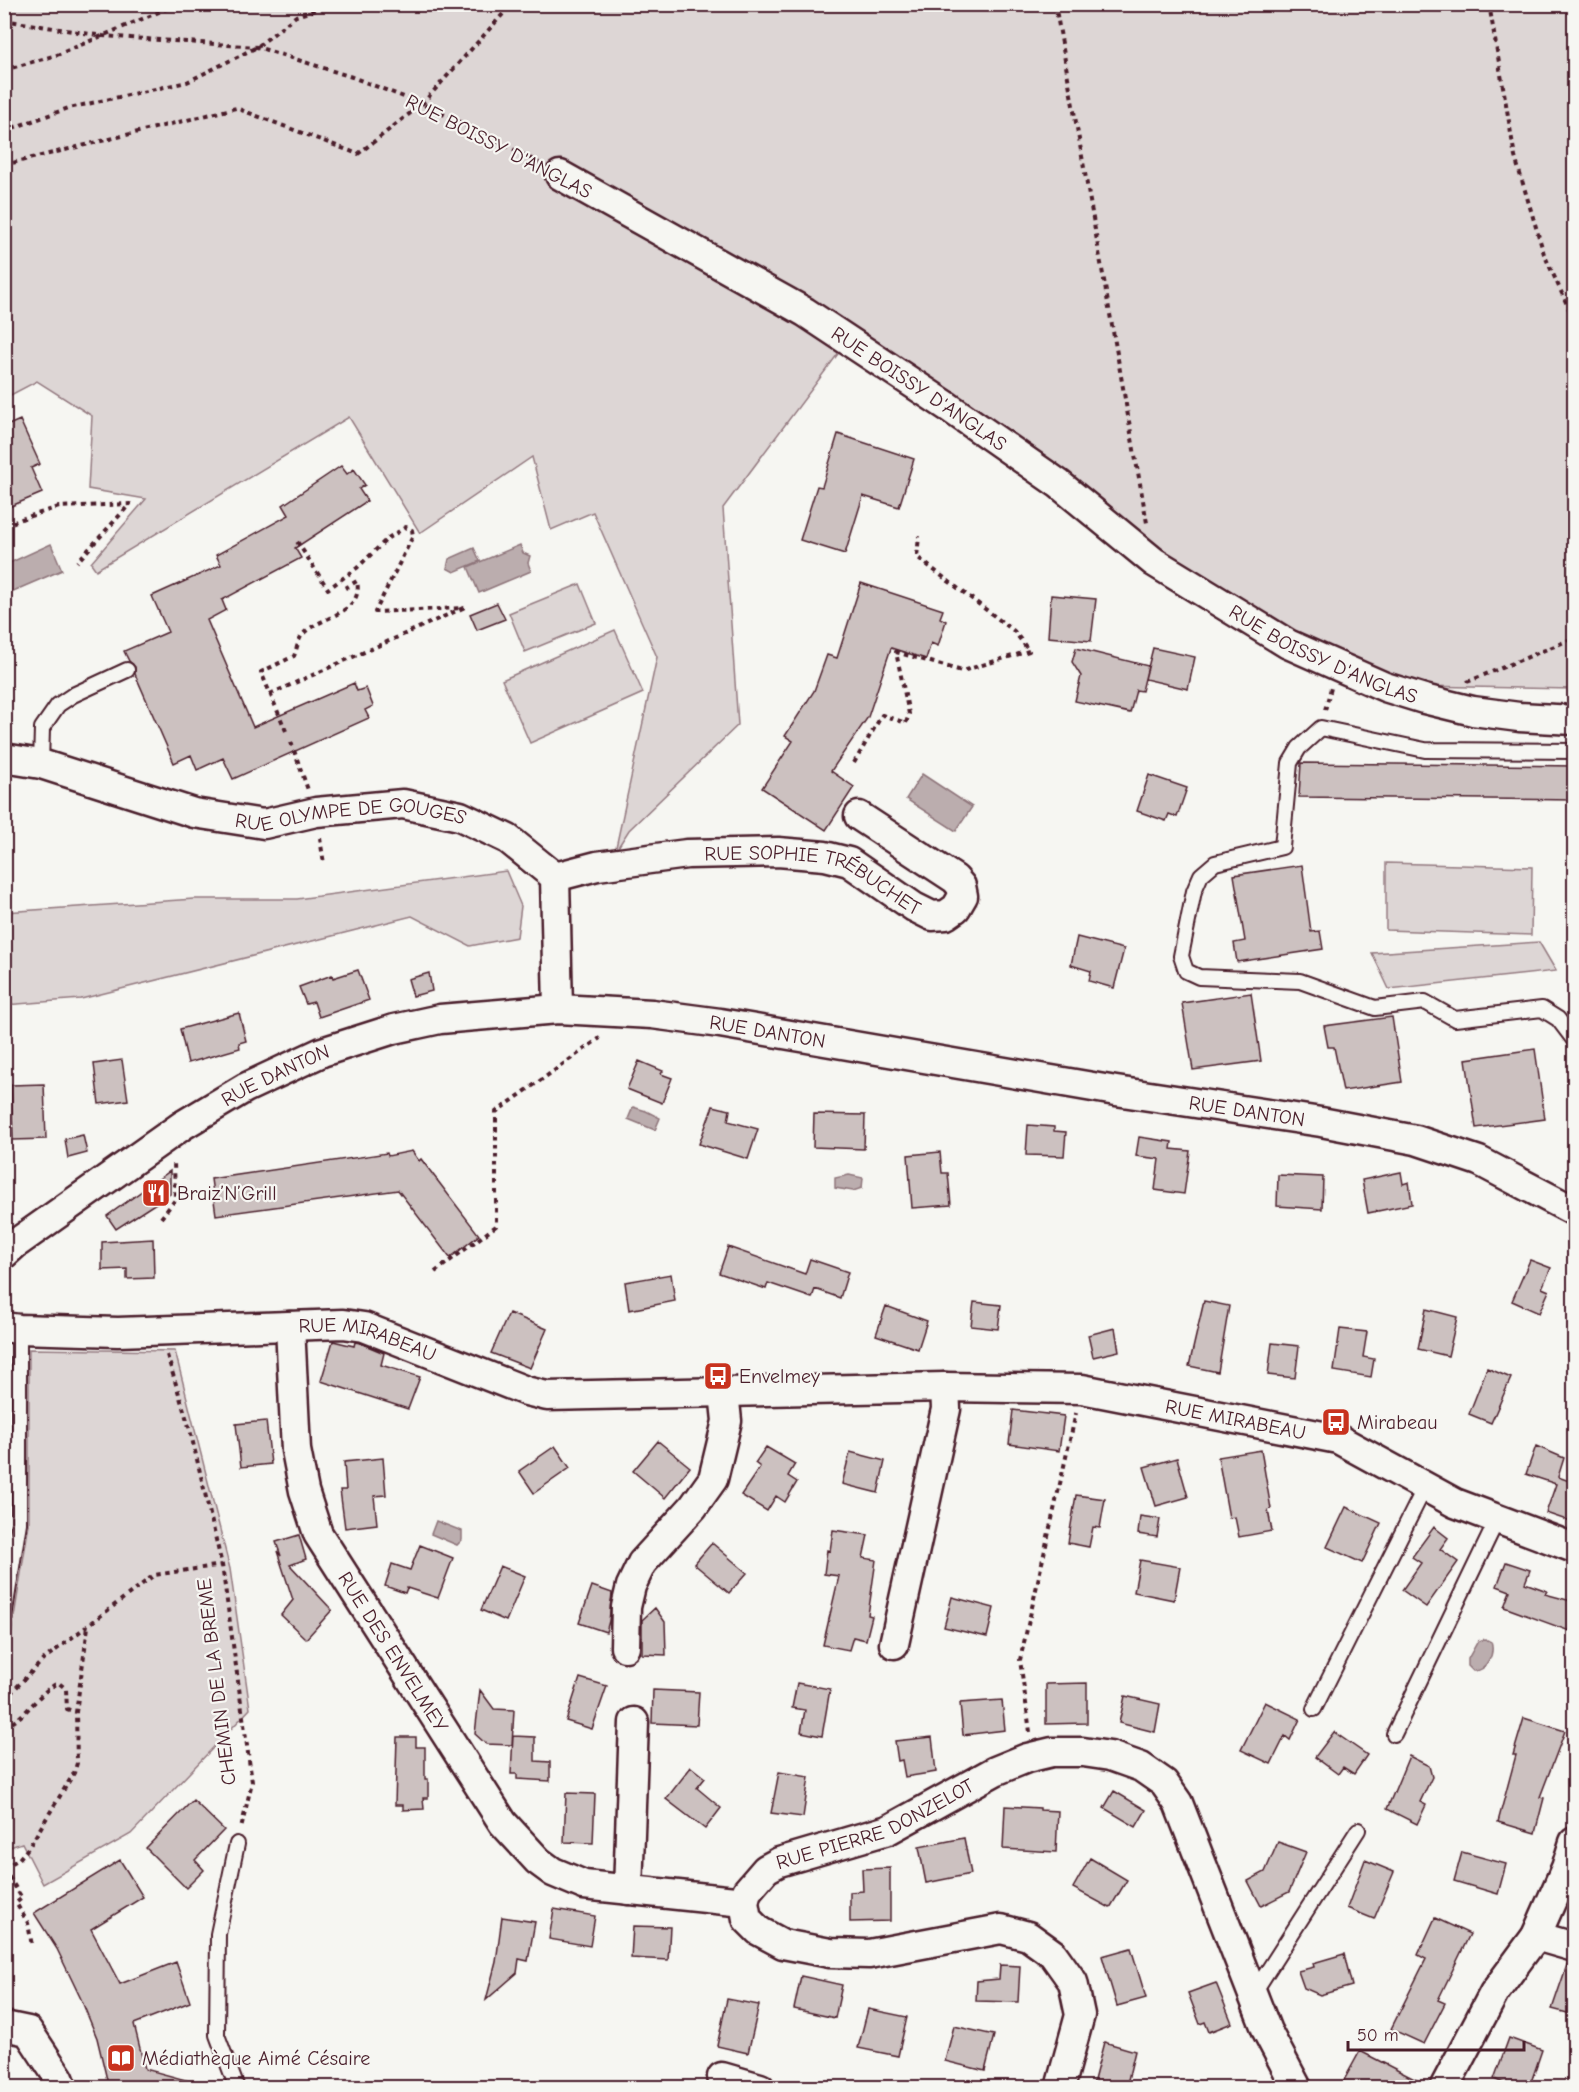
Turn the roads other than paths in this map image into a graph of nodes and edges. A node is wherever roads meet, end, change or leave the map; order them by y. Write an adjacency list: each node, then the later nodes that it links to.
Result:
1 (561, 175): 3 (street, RUE BOISSY D'ANGLAS)
2 (128, 670): 6 (lane)
3 (1575, 720)
4 (1575, 751): 10 (lane)
5 (4, 758): 6 (street, RUE OLYMPE DE GOUGES)
6 (41, 764): 8 (street, RUE OLYMPE DE GOUGES)
7 (859, 816): 8 (street, RUE SOPHIE TRÉBUCHET)
8 (555, 877): 9 (street)
9 (558, 1009): 11 (street, RUE DANTON); 12 (street, RUE DANTON)
10 (1575, 1040)
11 (1574, 1208)
12 (4, 1254)
13 (290, 1326): 14 (street, RUE MIRABEAU); 16 (street, RUE MIRABEAU); 29 (street, RUE DES ENVELMEY)
14 (11, 1328): 20 (lane)
15 (945, 1387): 16 (street, RUE MIRABEAU); 17 (street, RUE MIRABEAU); 21 (street)
16 (724, 1392): 22 (street)
17 (1426, 1485): 18 (street, RUE MIRABEAU); 23 (lane)
18 (1497, 1520): 19 (street, RUE MIRABEAU); 25 (lane)
19 (1575, 1548)
20 (4, 1617)
21 (894, 1644)
22 (625, 1647)
23 (1314, 1709)
24 (634, 1722): 29 (street)
25 (1394, 1734)
26 (1358, 1830): 33 (lane)
27 (1575, 1842): 31 (street)
28 (237, 1844): 37 (lane)
29 (628, 1890): 30 (street, RUE DES ENVELMEY)
30 (744, 1902): 33 (street, RUE PIERRE DONZELOT); 39 (street)
31 (1536, 1936): 32 (street); 41 (street)
32 (1575, 1947)
33 (1252, 1994): 40 (street, RUE PIERRE DONZELOT)
34 (4, 2026): 36 (street)
35 (722, 2077): 38 (street)
36 (63, 2088)
37 (237, 2088)
38 (760, 2088)
39 (1060, 2088)
40 (1297, 2088)
41 (1444, 2088)

